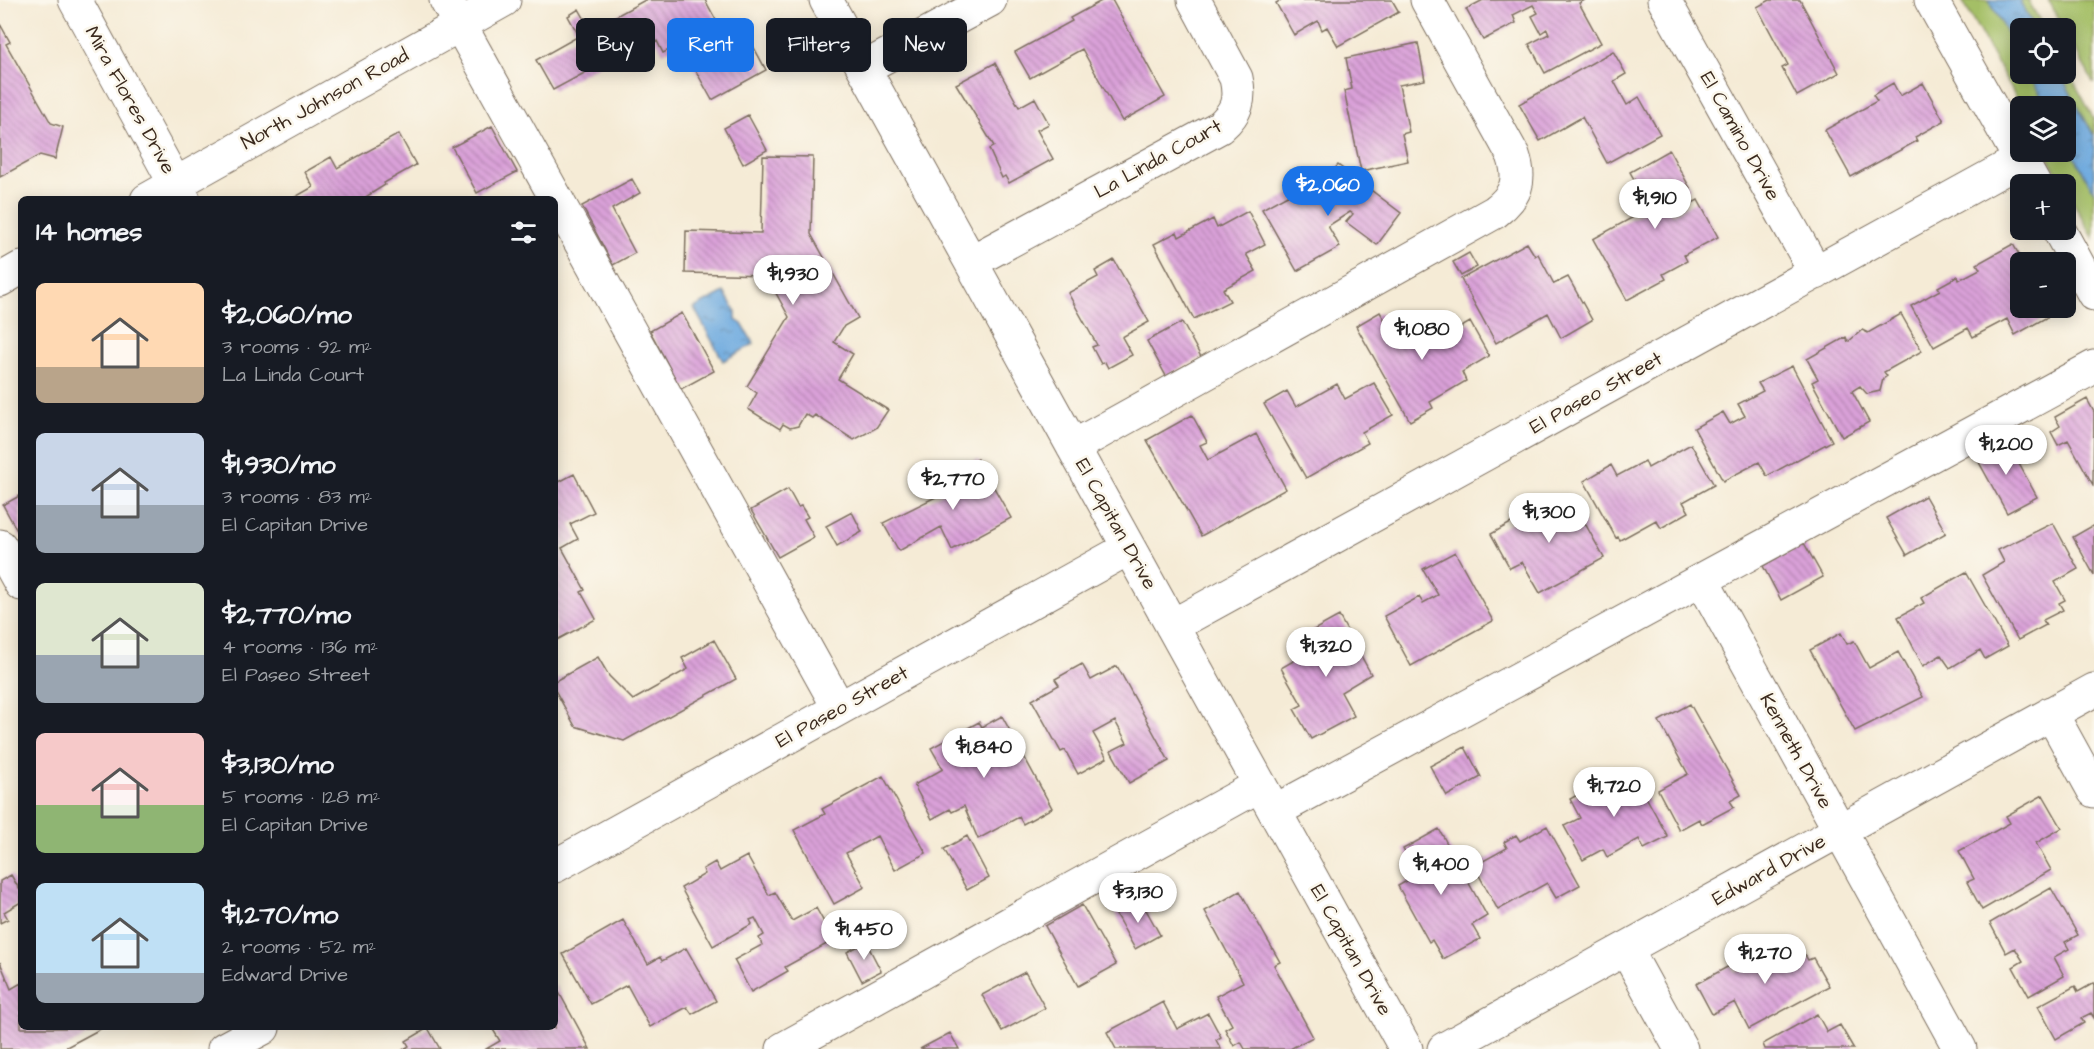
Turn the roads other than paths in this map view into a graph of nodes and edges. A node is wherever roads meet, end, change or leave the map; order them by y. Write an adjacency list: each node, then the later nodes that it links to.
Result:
1 (75, 0): 14 (street, Mira Flores Drive)
2 (504, 0): 9 (street, North Johnson Road)
3 (826, 0): 10 (street, El Capitan Drive)
4 (990, 0): 11 (street)
5 (1194, 0): 19 (street, La Linda Court)
6 (1427, 0): 25 (street)
7 (1664, 0): 21 (street, El Camino Drive)
8 (1931, 0): 13 (street)
9 (453, 12): 14 (street, North Johnson Road); 16 (street)
10 (836, 18)
11 (871, 64)
12 (866, 72): 19 (street, El Capitan Drive)
13 (2027, 172): 21 (street, El Paseo Street)
14 (180, 192): 15 (street, North Johnson Road)
15 (164, 196)
16 (555, 196)
17 (558, 201): 32 (street)
18 (2064, 240): 23 (street)
19 (971, 262): 25 (street, El Capitan Drive)
20 (18, 270): 22 (street)
21 (1816, 273): 30 (street, El Paseo Street)
22 (0, 280)
23 (2094, 294)
24 (2094, 367): 29 (street)
25 (1073, 447): 27 (street, El Capitan Drive)
26 (0, 546): 28 (street)
27 (1129, 548): 30 (street, El Capitan Drive); 32 (street, El Paseo Street)
28 (18, 579)
29 (1702, 580): 35 (street); 36 (street, Kenneth Drive)
30 (1172, 626): 35 (street, El Capitan Drive)
31 (2094, 690): 33 (street, Edward Drive)
32 (839, 708): 37 (street, El Paseo Street)
33 (2051, 713): 34 (street); 36 (street, Edward Drive)
34 (2094, 791)
35 (1267, 798): 43 (street); 44 (street, El Capitan Drive)
36 (1840, 830): 38 (street, Edward Drive); 47 (street, Kenneth Drive)
37 (558, 864)
38 (1626, 949): 45 (street, Edward Drive); 46 (street)
39 (259, 1030): 41 (street)
40 (270, 1030): 42 (street)
41 (225, 1049)
42 (281, 1049)
43 (783, 1049)
44 (1406, 1049)
45 (1444, 1049)
46 (1681, 1049)
47 (1960, 1049)

